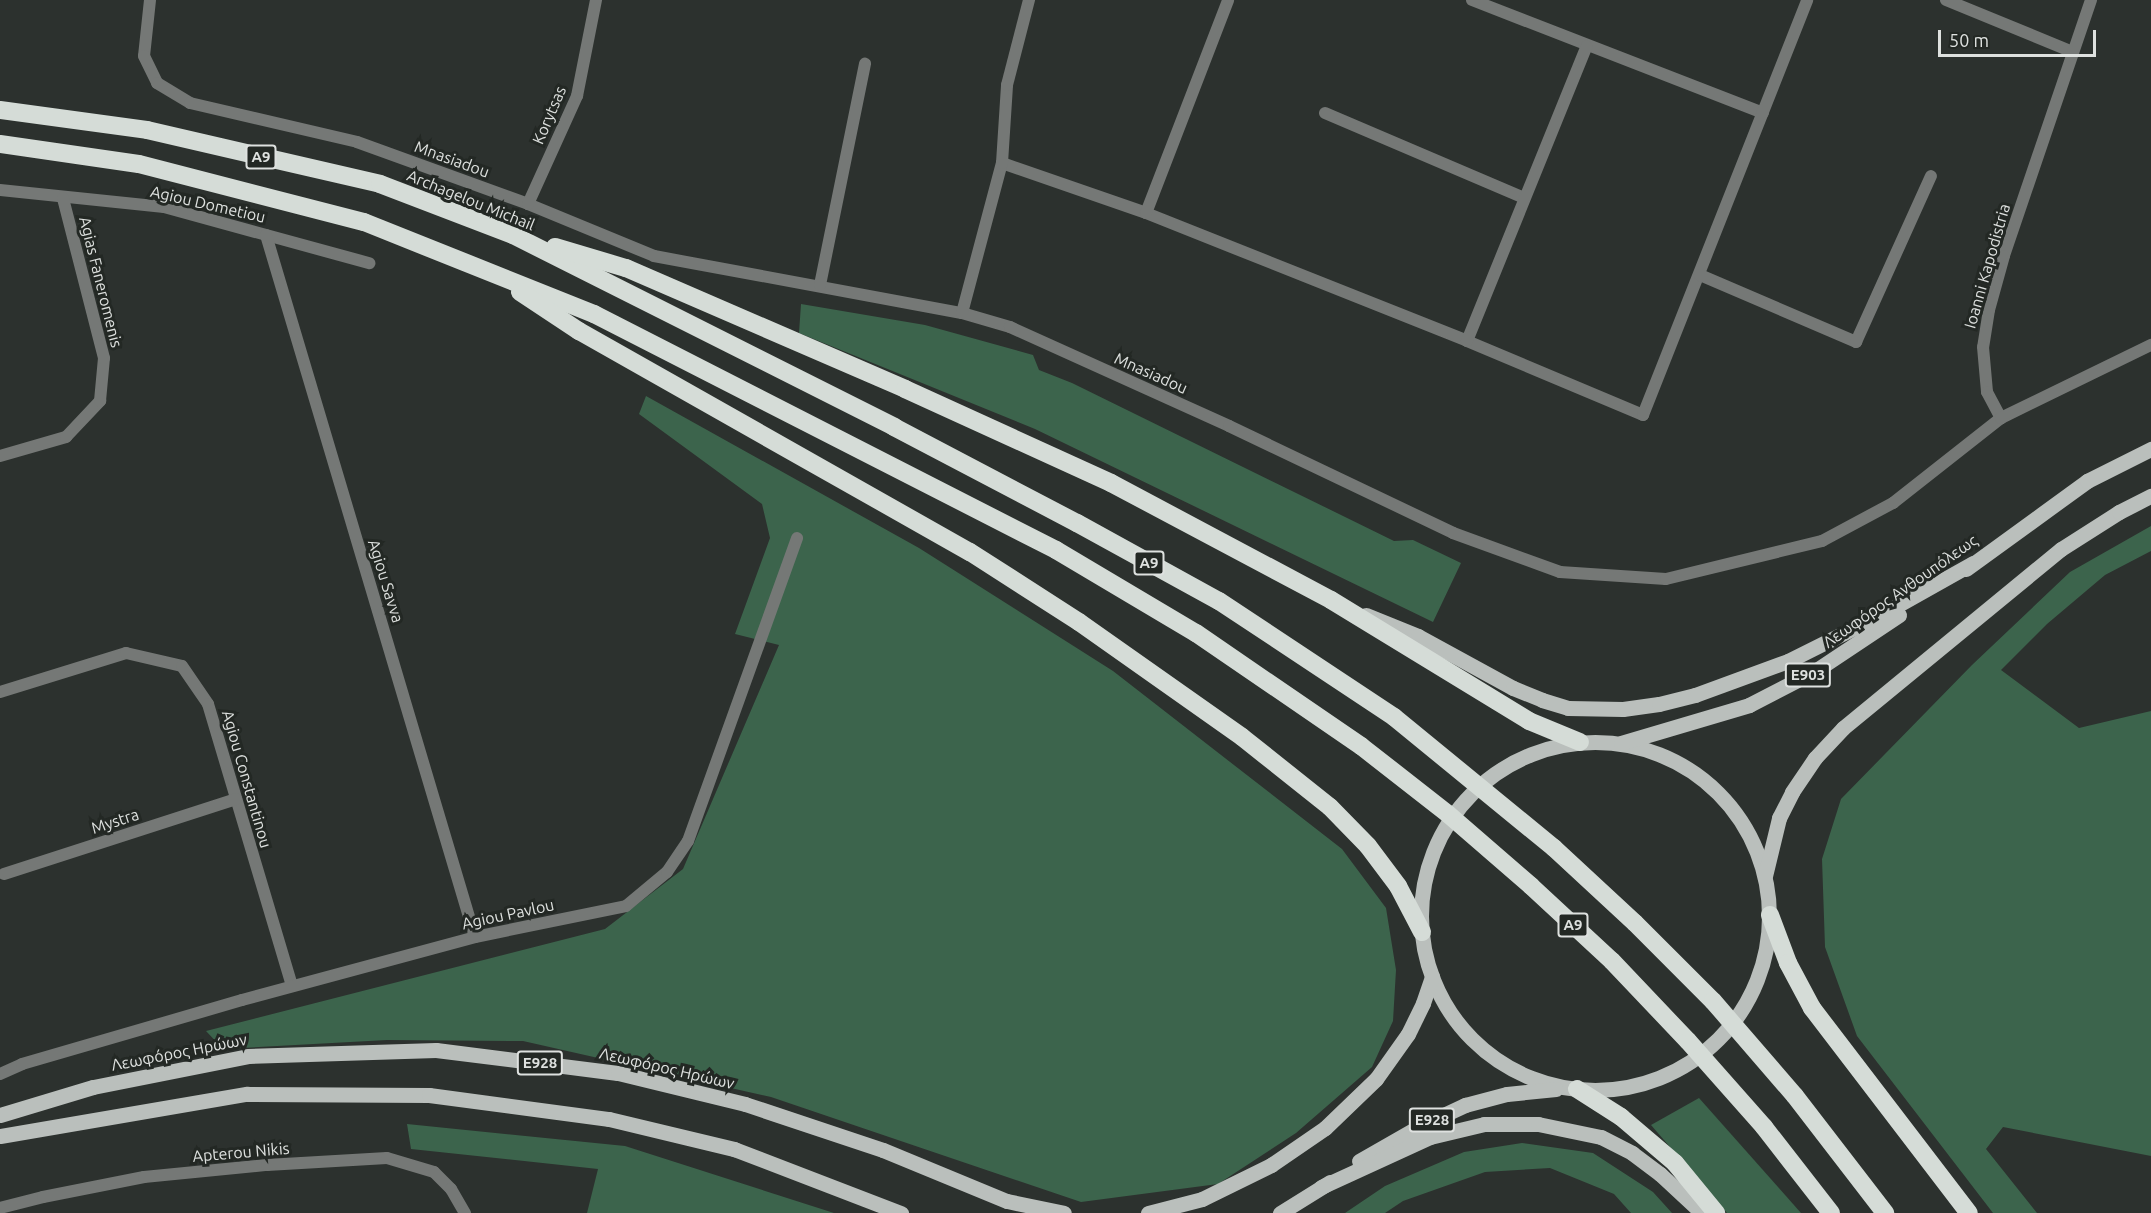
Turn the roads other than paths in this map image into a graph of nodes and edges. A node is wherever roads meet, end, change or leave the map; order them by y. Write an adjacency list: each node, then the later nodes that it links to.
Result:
1 (150, 0): 21 (street, Mnasiadou)
2 (596, 0): 21 (street, Korytsas)
3 (1029, 0): 16 (street)
4 (1228, 0): 22 (street)
5 (1473, 0): 9 (street)
6 (1807, 0): 14 (street)
7 (1946, 0): 10 (street)
8 (2091, 0): 10 (street, Ioanni Kapodistria)
9 (1587, 46): 14 (street); 20 (street)
10 (2073, 52): 32 (street, Ioanni Kapodistria)
11 (866, 64): 28 (street)
12 (0, 110): 24 (highway, Archagelou Michail / A9)
13 (1325, 113): 20 (street)
14 (1763, 113): 27 (street)
15 (0, 144): 26 (highway, A9)
16 (1002, 163): 22 (street); 29 (street)
17 (1931, 177): 27 (street)
18 (0, 190): 19 (street, Agiou Dometiou)
19 (63, 198): 23 (street, Agiou Dometiou); 34 (street, Agias Faneromenis)
20 (1524, 198): 30 (street)
21 (528, 204): 28 (street, Mnasiadou)
22 (1146, 213): 30 (street)
23 (266, 235): 25 (street, Agiou Dometiou); 47 (street, Agiou Savva)
24 (513, 235): 38 (highway); 65 (highway, Archagelou Michail / A9, bridge)
25 (369, 263)
26 (486, 269): 46 (highway); 64 (highway, A9, bridge)
27 (1700, 275): 30 (street)
28 (820, 285): 29 (street, Mnasiadou)
29 (962, 313): 32 (street, Mnasiadou)
30 (1467, 341)
31 (2151, 345): 32 (street)
32 (2001, 418)
33 (2151, 449): 37 (main road, Λεωφόρος Ανθουπόλεως / E903)
34 (0, 456)
35 (2151, 496): 44 (main road)
36 (797, 538): 47 (street, Agiou Pavlou)
37 (1973, 563): 38 (main road); 41 (main road, Λεωφόρος Ανθουπόλεως / E903)
38 (1331, 600): 40 (highway)
39 (0, 692): 42 (street, Agiou Constantinou)
40 (1580, 742): 41 (main road); 46 (main road)
41 (1621, 743): 44 (main road)
42 (236, 799): 43 (street, Mystra); 49 (street, Agiou Constantinou)
43 (4, 874)
44 (1765, 876): 45 (main road)
45 (1770, 915): 52 (main road); 66 (highway)
46 (1422, 932): 48 (main road)
47 (475, 937): 49 (street, Agiou Pavlou)
48 (1432, 977): 51 (main road); 60 (main road)
49 (292, 986): 50 (street, Agiou Pavlou)
50 (0, 1074)
51 (1556, 1089): 52 (main road); 55 (main road, E928)
52 (1577, 1089): 63 (highway)
53 (0, 1115): 59 (main road, Λεωφόρος Ηρώων / E928)
54 (0, 1136): 58 (main road)
55 (1321, 1187): 61 (main road, E928); 62 (main road)
56 (0, 1208): 57 (street, Apterou Nikis)
57 (465, 1213)
58 (901, 1213)
59 (1064, 1213)
60 (1148, 1213)
61 (1280, 1213)
62 (1702, 1213)
63 (1716, 1213)
64 (1831, 1213)
65 (1885, 1213)
66 (1969, 1213)

